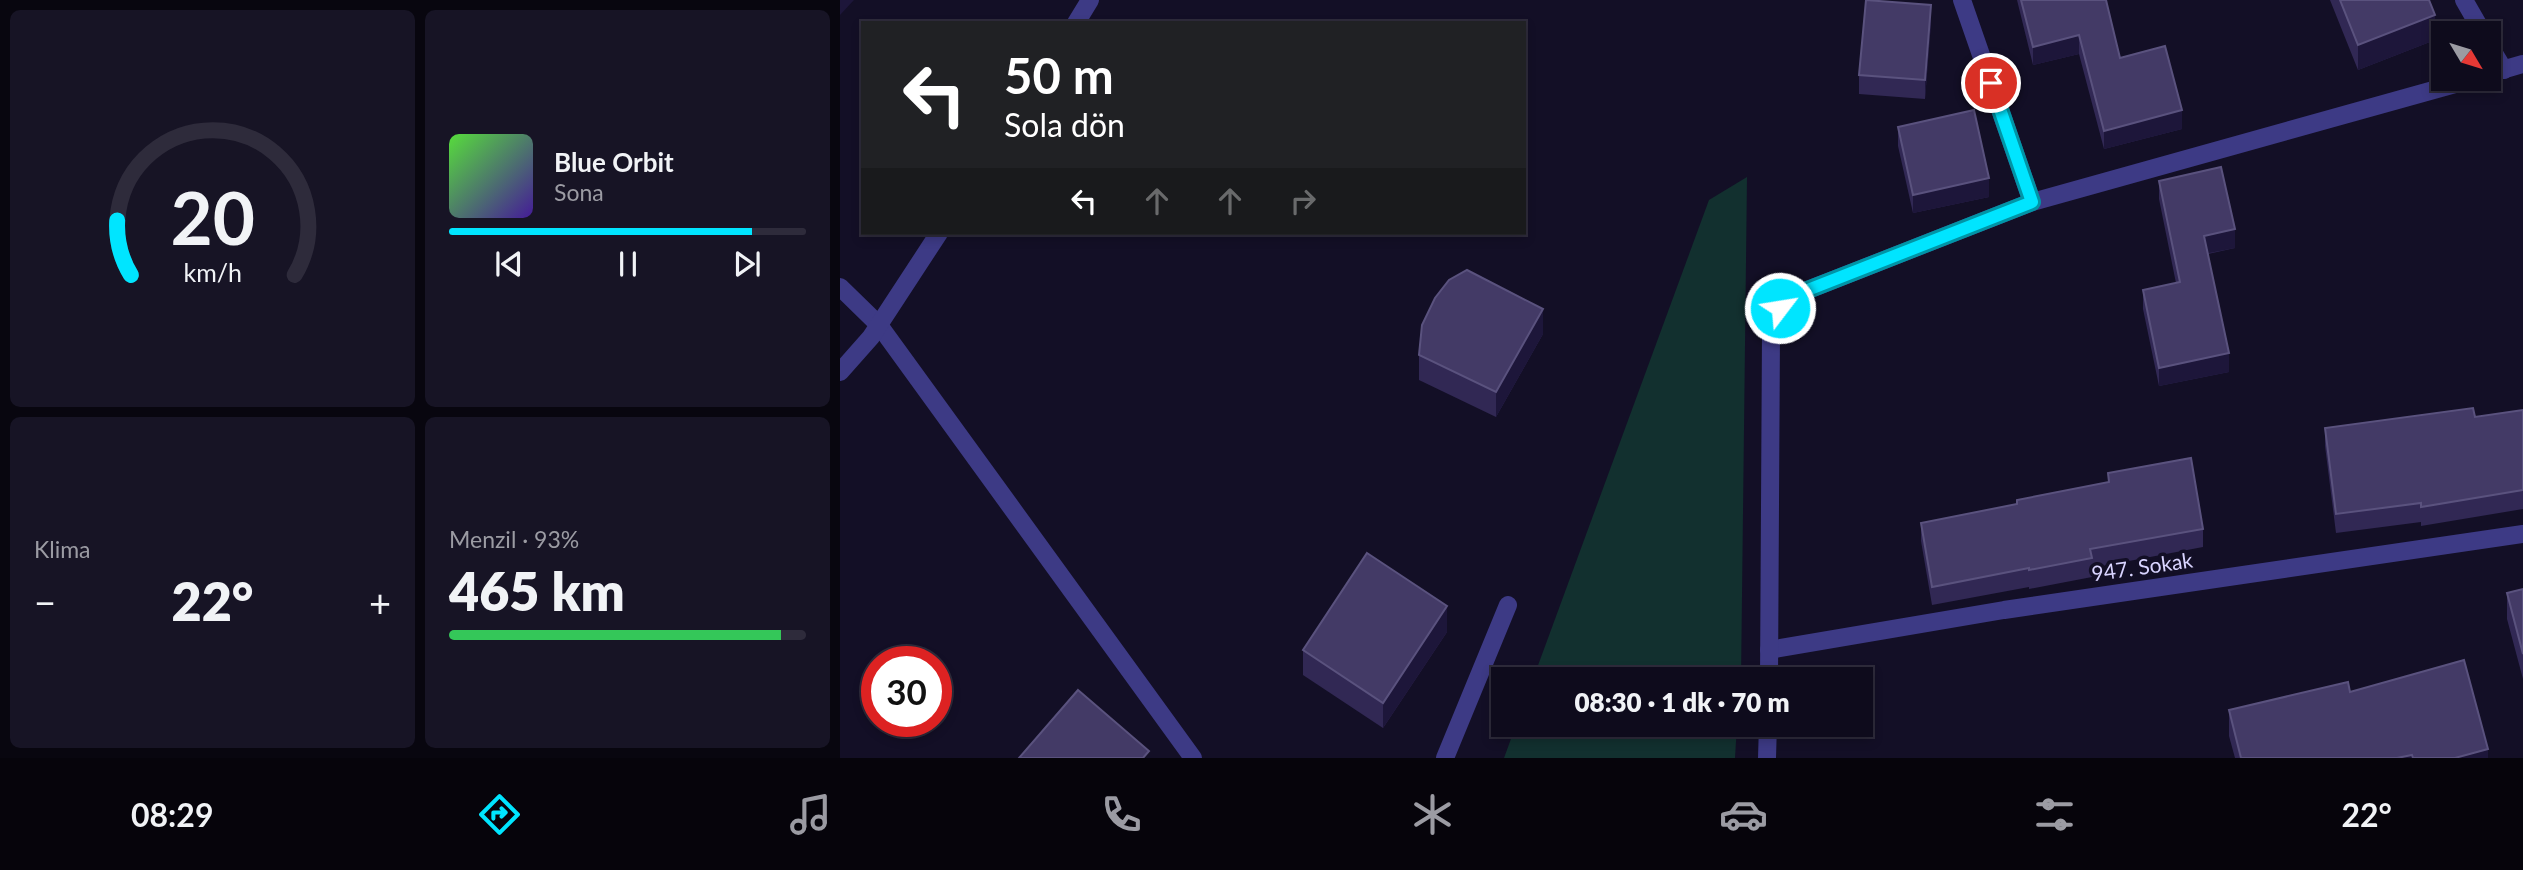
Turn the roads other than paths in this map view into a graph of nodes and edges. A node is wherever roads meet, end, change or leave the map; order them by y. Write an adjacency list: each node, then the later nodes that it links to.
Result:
1 (1090, 0): 4 (street)
2 (1962, 0): 9 (street)
3 (2463, 0): 5 (street)
4 (1077, 21)
5 (2476, 21)
6 (2523, 64): 7 (street)
7 (2501, 71)
8 (2431, 91): 9 (street)
9 (2032, 202): 16 (street)
10 (938, 235): 12 (street)
11 (840, 287): 12 (street)
12 (879, 325): 13 (street); 19 (street)
13 (840, 372)
14 (2523, 534): 16 (street, 947. Sokak)
15 (1508, 605): 20 (street)
16 (1769, 650): 17 (street)
17 (1769, 667)
18 (1768, 737): 21 (street)
19 (1193, 758)
20 (1445, 758)
21 (1767, 758)

